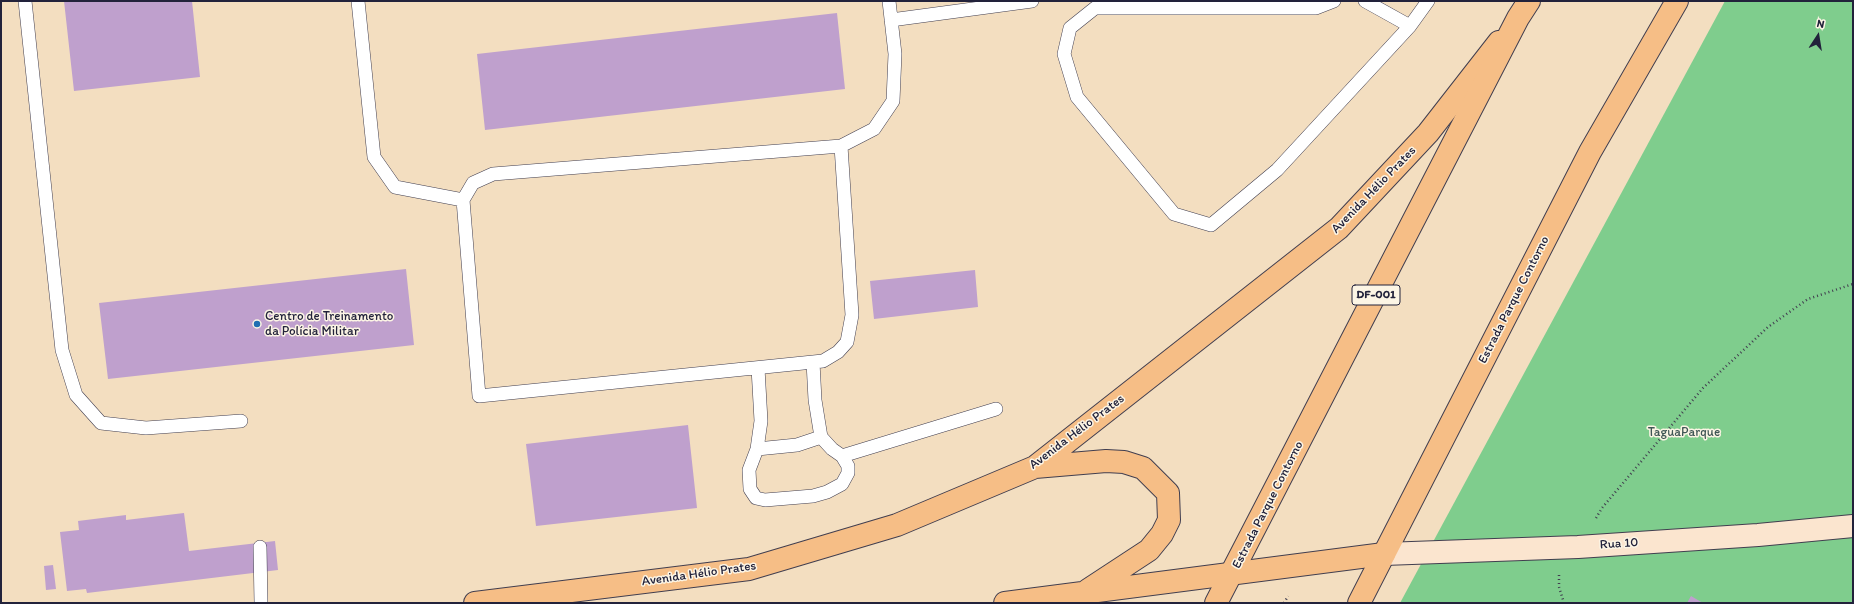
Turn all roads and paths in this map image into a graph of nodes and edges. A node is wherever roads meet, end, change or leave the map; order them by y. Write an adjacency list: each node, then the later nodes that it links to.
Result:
1 (24, 1): 18 (lane)
2 (358, 1): 13 (lane)
3 (888, 1): 10 (lane)
4 (1032, 1): 10 (lane)
5 (1334, 1): 11 (lane)
6 (1365, 1): 11 (lane)
7 (1428, 1): 11 (lane)
8 (1677, 1): 26 (main road, Estrada Parque Contorno)
9 (1524, 9): 22 (main road, Avenida Hélio Prates); 27 (main road, Estrada Parque Contorno / DF-001)
10 (891, 20): 12 (lane)
11 (1410, 26)
12 (841, 146): 13 (lane); 15 (lane)
13 (462, 200): 16 (lane)
14 (1853, 284): 24 (path)
15 (813, 362): 16 (lane); 19 (lane)
16 (758, 368): 20 (lane)
17 (996, 409): 21 (lane)
18 (241, 421)
19 (821, 437): 20 (lane); 21 (lane)
20 (757, 449): 21 (lane)
21 (842, 456)
22 (1035, 467): 28 (main road); 31 (main road, Avenida Hélio Prates)
23 (1853, 526): 24 (street, Rua 10)
24 (1578, 547): 26 (street, Rua 10); 36 (path)
25 (260, 548): 30 (lane)
26 (1384, 554): 27 (main road); 35 (main road, Estrada Parque Contorno)
27 (1233, 572): 28 (main road); 33 (main road, Estrada Parque Contorno / DF-001)
28 (1084, 592): 32 (main road)
29 (1288, 596): 34 (path)
30 (261, 603)
31 (476, 603)
32 (1005, 603)
33 (1216, 603)
34 (1284, 603)
35 (1359, 603)
36 (1564, 603)

